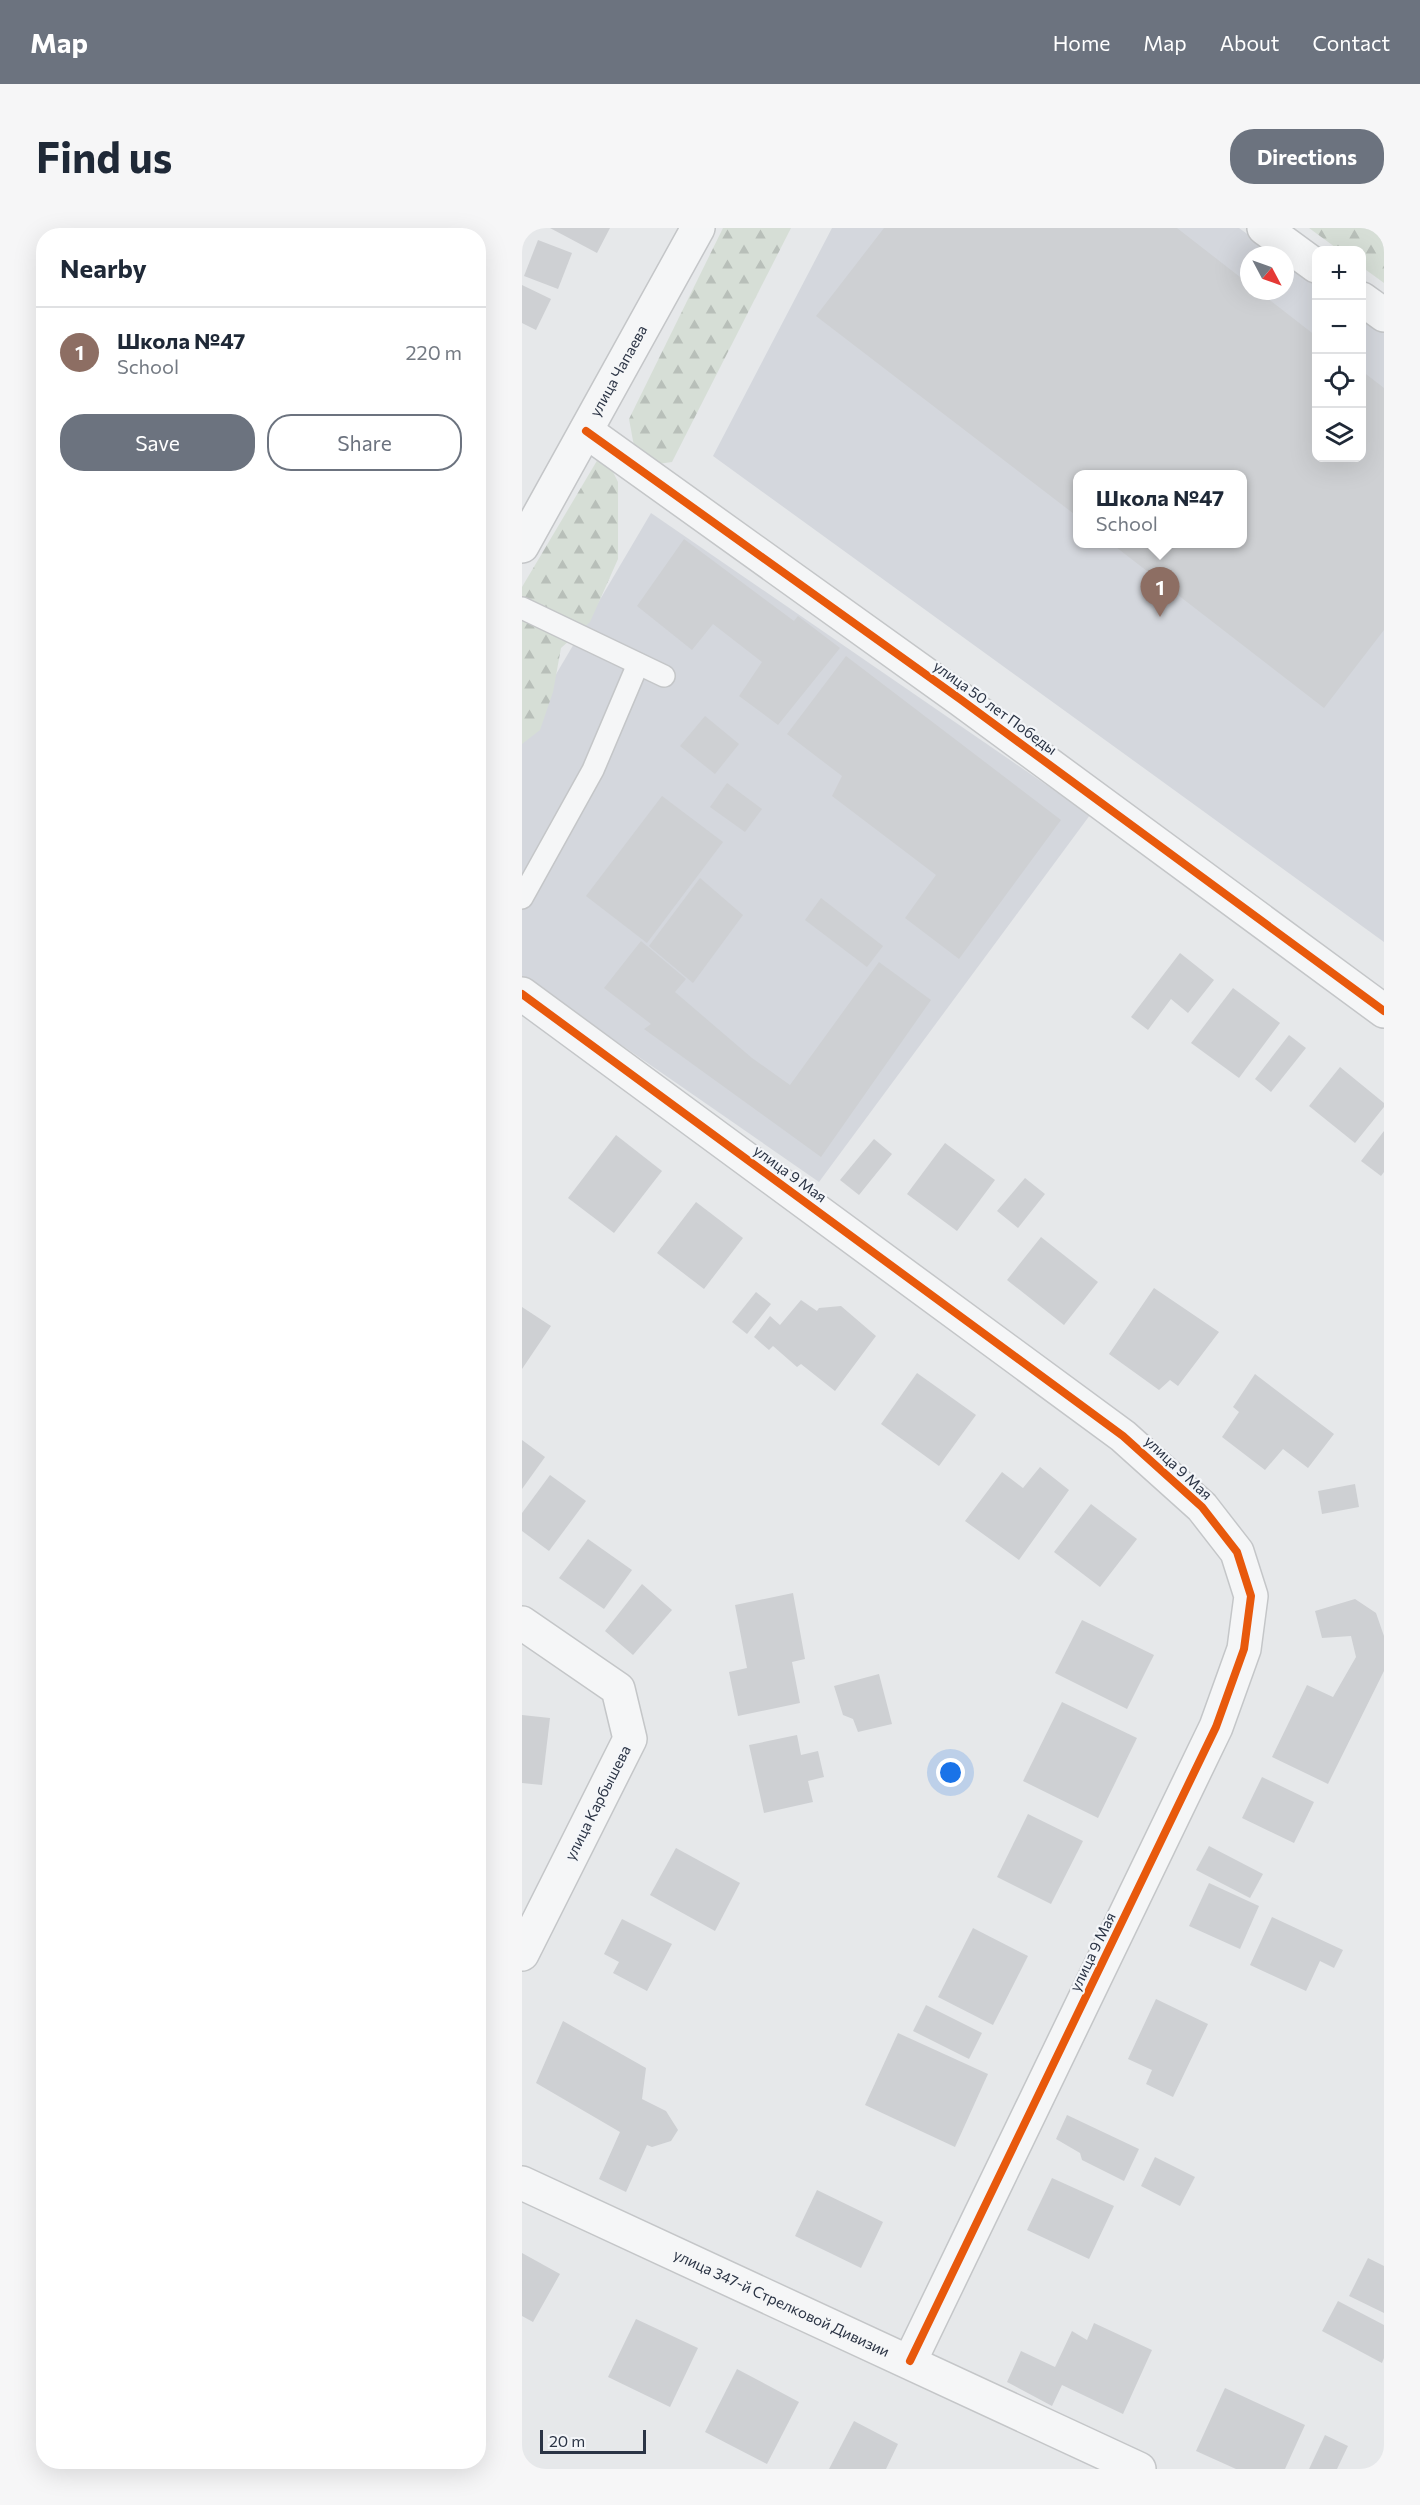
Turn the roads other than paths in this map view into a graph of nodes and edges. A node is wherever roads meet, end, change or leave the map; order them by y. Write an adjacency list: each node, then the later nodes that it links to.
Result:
1 (698, 228): 6 (street, улица Чапаева)
2 (1264, 228): 3 (street)
3 (1312, 262)
4 (1363, 300): 5 (street)
5 (1384, 315)
6 (586, 430): 7 (street, улица Чапаева); 13 (street, улица 50 лет Победы)
7 (522, 546)
8 (522, 608): 9 (lane)
9 (638, 664): 10 (lane); 11 (lane)
10 (664, 676)
11 (522, 898)
12 (522, 994): 17 (street, улица 9 Мая)
13 (1384, 1011)
14 (522, 1623): 15 (street, улица Карбышева)
15 (522, 1954)
16 (522, 2183): 17 (street, улица 347-й Стрелковой Дивизии)
17 (910, 2361): 18 (street, улица 347-й Стрелковой Дивизии)
18 (1139, 2469)

